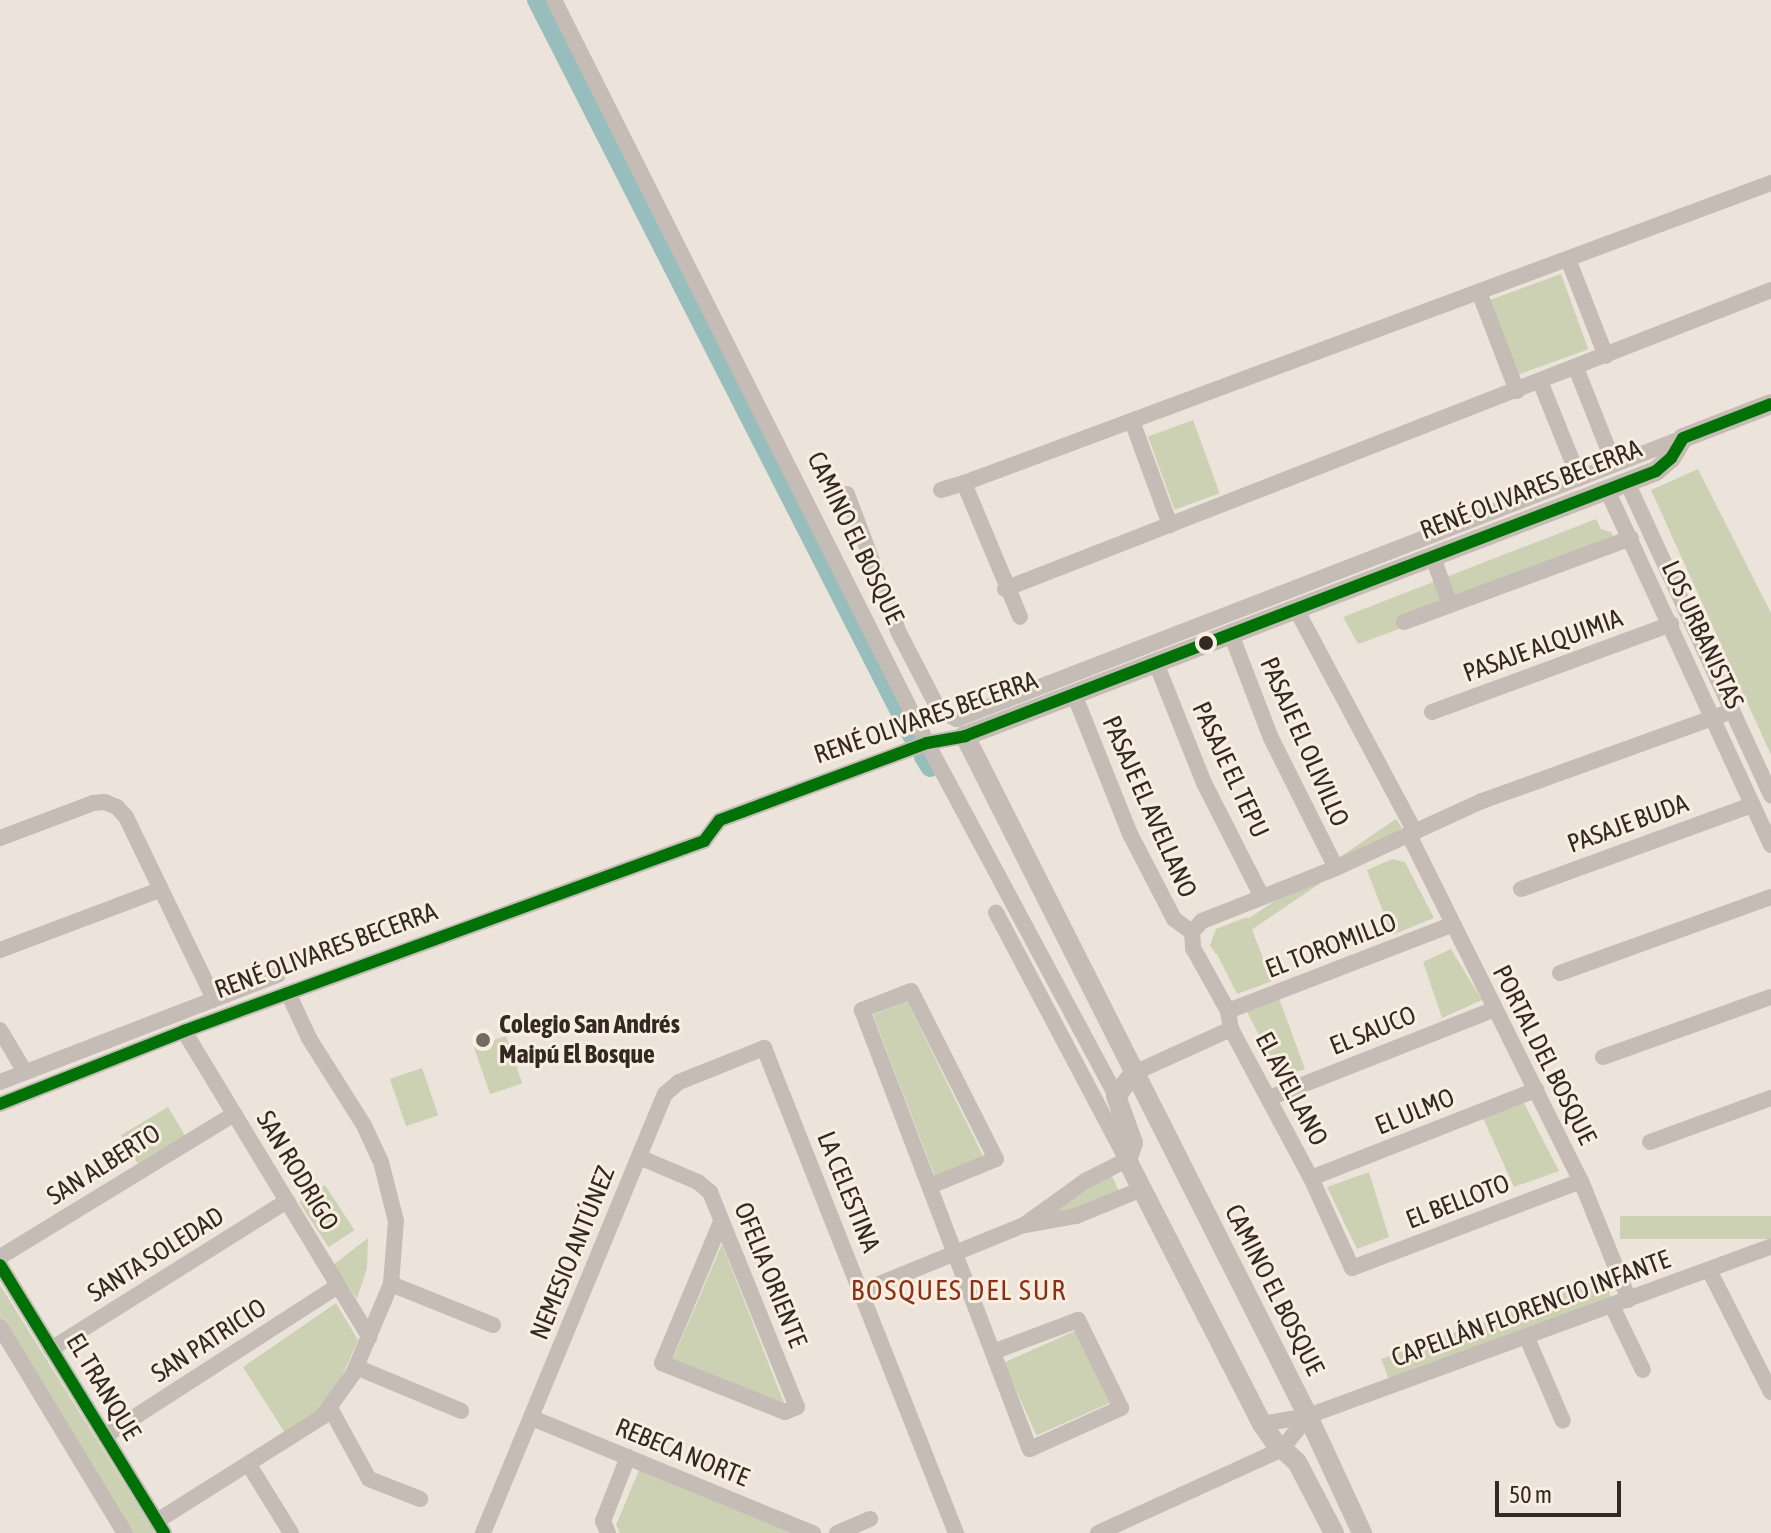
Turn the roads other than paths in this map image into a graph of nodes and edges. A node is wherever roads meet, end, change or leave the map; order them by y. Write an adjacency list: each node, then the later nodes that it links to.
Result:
1 (554, 0): 36 (street, CAMINO EL BOSQUE)
2 (1771, 183): 3 (street)
3 (1568, 259): 5 (street); 6 (street)
4 (1771, 290): 6 (street)
5 (1479, 292): 9 (street); 11 (street)
6 (1606, 356): 7 (street)
7 (1576, 368): 8 (street); 13 (street)
8 (1540, 381): 9 (street); 14 (street)
9 (1517, 391): 20 (street)
10 (1771, 404): 12 (street, RENÉ OLIVARES BECERRA)
11 (1132, 421): 16 (street); 20 (street)
12 (1683, 438): 13 (street, RENÉ OLIVARES BECERRA); 15 (street, RENÉ OLIVARES BECERRA)
13 (1614, 464): 14 (street, RENÉ OLIVARES BECERRA)
14 (1579, 478): 19 (street, RENÉ OLIVARES BECERRA)
15 (1627, 482): 18 (street, RENÉ OLIVARES BECERRA); 32 (street, LOS URBANISTAS)
16 (964, 483): 17 (street); 23 (street)
17 (941, 490)
18 (1607, 490): 21 (street, LOS URBANISTAS); 22 (street, RENÉ OLIVARES BECERRA)
19 (847, 494)
20 (1170, 525): 23 (street)
21 (1631, 538): 24 (street); 28 (street, LOS URBANISTAS)
22 (1433, 557): 24 (street); 25 (street, RENÉ OLIVARES BECERRA)
23 (1005, 589): 26 (street)
24 (1450, 605): 27 (street)
25 (1296, 609): 29 (street, RENÉ OLIVARES BECERRA); 39 (street, PORTAL DEL BOSQUE)
26 (1020, 617)
27 (1404, 622)
28 (1671, 624): 33 (street, PASAJE ALQUIMIA); 34 (street, LOS URBANISTAS)
29 (1231, 634): 30 (street, RENÉ OLIVARES BECERRA); 42 (street, PASAJE EL OLIVILLO)
30 (1156, 663): 31 (street, RENÉ OLIVARES BECERRA); 45 (street, PASAJE EL TEPU)
31 (1074, 694): 35 (street, RENÉ OLIVARES BECERRA); 49 (street, PASAJE EL AVELLANO)
32 (1732, 711): 34 (street); 37 (street, LOS URBANISTAS)
33 (1432, 712)
34 (1714, 719): 38 (street, LOS URBANISTAS); 39 (street)
35 (965, 736): 36 (street, RENÉ OLIVARES BECERRA); 64 (street, CAMINO EL BOSQUE)
36 (927, 743): 53 (street, RENÉ OLIVARES BECERRA); 67 (street, CAMINO EL BOSQUE)
37 (1771, 795)
38 (1752, 805): 41 (street, LOS URBANISTAS); 43 (street, PASAJE BUDA)
39 (1412, 833): 42 (street); 48 (street, PORTAL DEL BOSQUE)
40 (0, 838): 44 (street)
41 (1771, 845)
42 (1336, 868): 45 (street)
43 (1521, 889)
44 (160, 890): 50 (street); 55 (street)
45 (1262, 897): 49 (street)
46 (1771, 897): 51 (street)
47 (996, 913): 74 (street, CAMINO EL BOSQUE)
48 (1451, 925): 56 (street, PORTAL DEL BOSQUE); 57 (street, EL TOROMILLO)
49 (1192, 932): 57 (street, EL AVELLANO)
50 (0, 950)
51 (1560, 973)
52 (278, 975): 55 (street, RENÉ OLIVARES BECERRA)
53 (288, 993): 60 (street, RENÉ OLIVARES BECERRA); 88 (street)
54 (1771, 997): 62 (street)
55 (214, 999): 63 (street, RENÉ OLIVARES BECERRA)
56 (1495, 1009): 66 (street, PORTAL DEL BOSQUE); 68 (street, EL SAUCO)
57 (1228, 1011): 58 (street, EL AVELLANO)
58 (1231, 1029): 64 (street); 68 (street, EL AVELLANO)
59 (0, 1030): 63 (street)
60 (184, 1031): 70 (street, RENÉ OLIVARES BECERRA); 71 (street, SAN RODRIGO)
61 (764, 1048): 73 (street, NEMESIO ANTÚNEZ); 90 (street, LA CELESTINA)
62 (1603, 1057)
63 (25, 1072): 65 (street, RENÉ OLIVARES BECERRA)
64 (1134, 1073): 67 (street); 105 (street, CAMINO EL BOSQUE)
65 (0, 1082)
66 (1536, 1090): 75 (street, EL ULMO); 76 (street, PORTAL DEL BOSQUE)
67 (1116, 1096): 74 (street, CAMINO EL BOSQUE)
68 (1269, 1098): 75 (street, EL AVELLANO)
69 (1771, 1098): 72 (street)
70 (0, 1104)
71 (234, 1114): 79 (street, SAN RODRIGO); 84 (street, SAN ALBERTO)
72 (1650, 1142)
73 (639, 1157): 80 (street, OFELIA ORIENTE); 106 (street, NEMESIO ANTÚNEZ)
74 (1127, 1160): 78 (street, CAMINO EL BOSQUE); 81 (street)
75 (1311, 1178): 86 (street, EL AVELLANO)
76 (1581, 1181): 86 (street, EL BELLOTO); 91 (street, PORTAL DEL BOSQUE)
77 (930, 1186): 77 (street); 83 (street)
78 (1142, 1189): 81 (street); 108 (street, CAMINO EL BOSQUE)
79 (287, 1201): 89 (street, SAN RODRIGO); 97 (street, SANTA SOLEDAD)
80 (721, 1222): 80 (street, OFELIA ORIENTE)
81 (1024, 1225): 83 (street)
82 (1771, 1247): 87 (street, CAPELLÁN FLORENCIO INFANTE)
83 (955, 1252): 90 (street); 98 (street)
84 (0, 1257)
85 (0, 1265): 97 (street, EL TRANQUE)
86 (1352, 1268)
87 (1709, 1270): 91 (street, CAPELLÁN FLORENCIO INFANTE); 101 (street)
88 (391, 1284): 93 (street); 95 (street)
89 (338, 1286): 95 (street, SAN RODRIGO); 109 (street, SAN PATRICIO)
90 (862, 1291): 122 (street, LA CELESTINA)
91 (1629, 1300): 92 (street, CAPELLÁN FLORENCIO INFANTE)
92 (1612, 1306): 96 (street, CAPELLÁN FLORENCIO INFANTE); 100 (street)
93 (493, 1325)
94 (0, 1327): 116 (street)
95 (369, 1337): 99 (street)
96 (1527, 1338): 105 (street, CAPELLÁN FLORENCIO INFANTE); 107 (street)
97 (51, 1349): 109 (street, EL TRANQUE)
98 (993, 1352): 98 (street)
99 (356, 1367): 103 (street); 104 (street)
100 (1643, 1370)
101 (1766, 1373): 102 (street)
102 (1771, 1392)
103 (330, 1408): 112 (street); 113 (street)
104 (461, 1411)
105 (1308, 1416): 108 (street, CAPELLÁN FLORENCIO INFANTE); 110 (street); 125 (street, CAMINO EL BOSQUE)
106 (532, 1418): 111 (street, REBECA NORTE); 118 (street, NEMESIO ANTÚNEZ)
107 (1563, 1421)
108 (1262, 1424): 110 (street, CAMINO EL BOSQUE)
109 (105, 1436): 115 (street, EL TRANQUE)
110 (1282, 1449): 123 (street); 124 (street, CAMINO EL BOSQUE)
111 (628, 1457): 119 (street); 120 (street, REBECA NORTE)
112 (249, 1465): 115 (street); 117 (street)
113 (420, 1499)
114 (870, 1519): 121 (street)
115 (161, 1527)
116 (125, 1533)
117 (291, 1533)
118 (483, 1533)
119 (608, 1533)
120 (813, 1533)
121 (837, 1533)
122 (956, 1533)
123 (1098, 1533)
124 (1334, 1533)
125 (1362, 1533)

